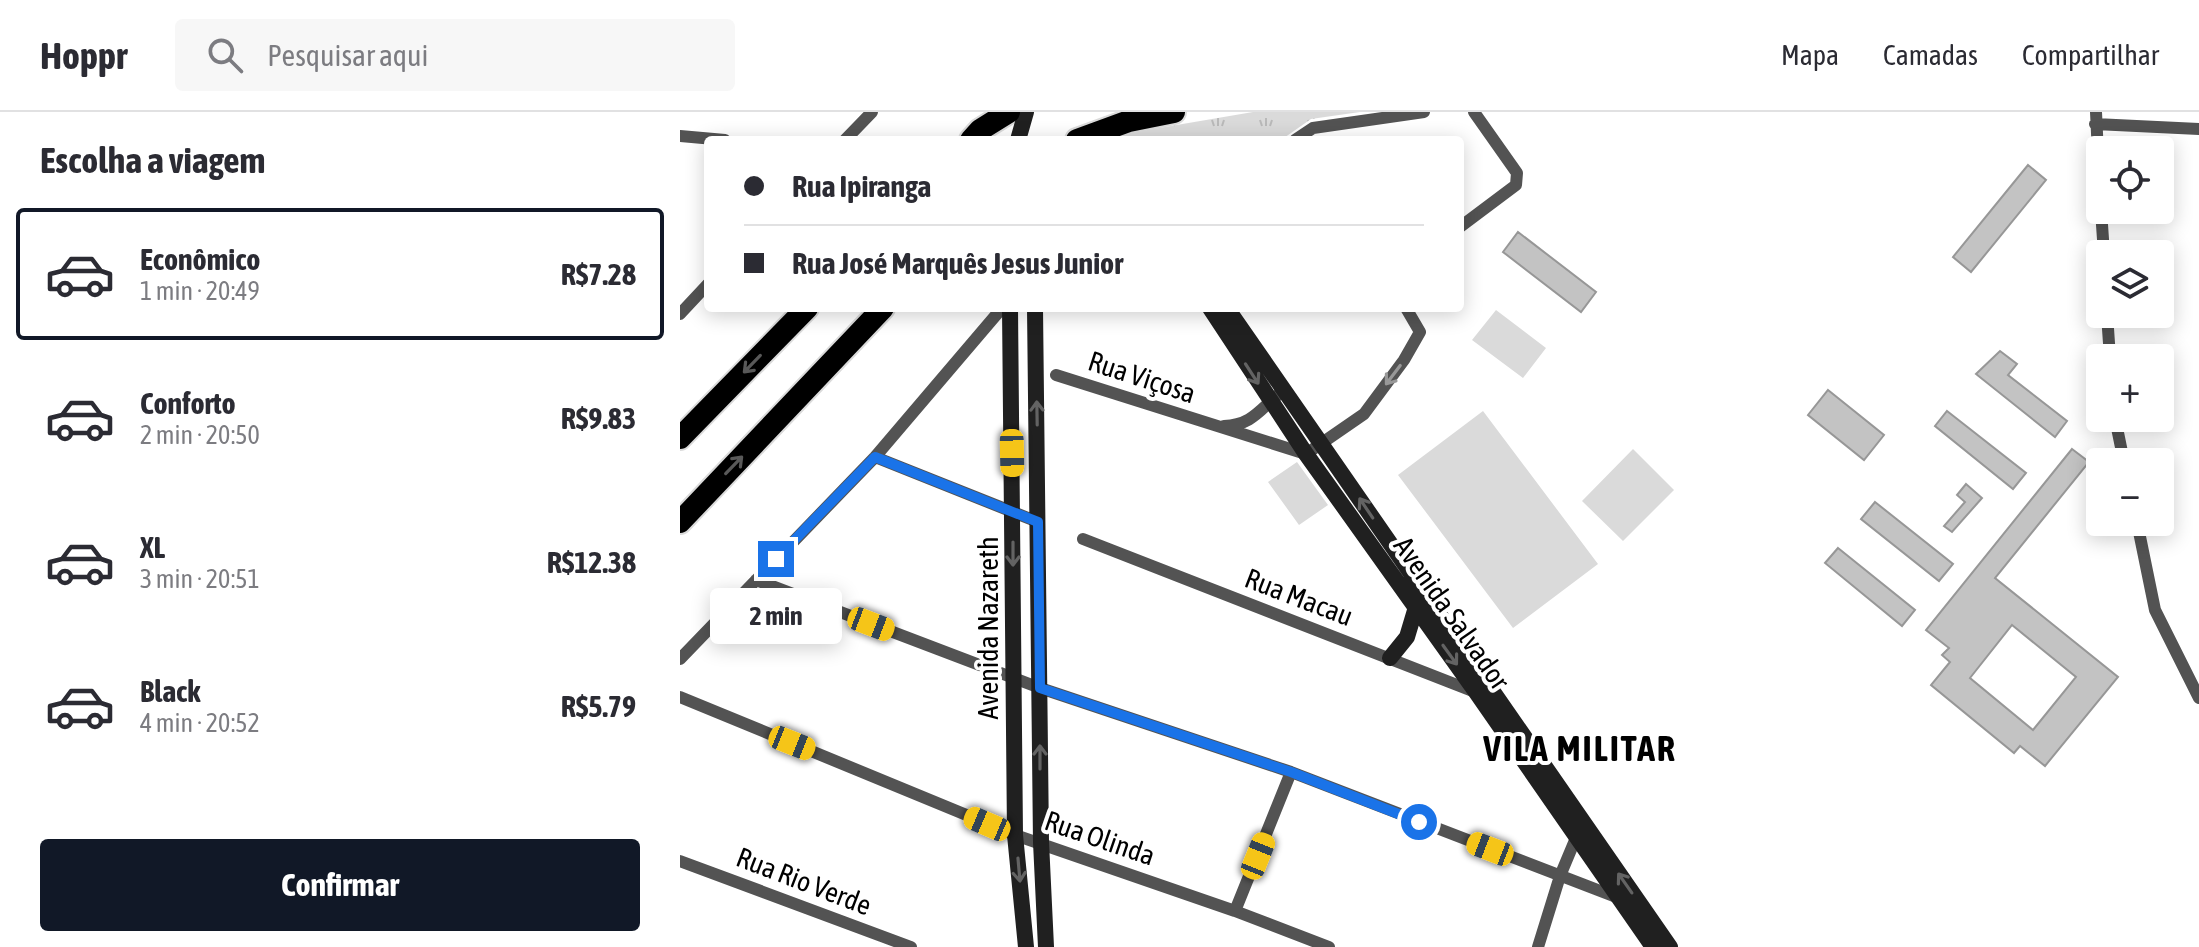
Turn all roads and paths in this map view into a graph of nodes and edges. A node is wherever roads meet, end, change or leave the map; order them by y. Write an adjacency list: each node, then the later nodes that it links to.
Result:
1 (872, 112): 10 (street)
2 (1009, 112): 11 (highway)
3 (1026, 112): 12 (street)
4 (1174, 112): 13 (highway)
5 (1424, 112): 14 (street)
6 (1474, 112): 16 (street)
7 (2096, 118): 8 (street)
8 (2199, 129)
9 (680, 136): 15 (street)
10 (849, 136)
11 (975, 136)
12 (1019, 136)
13 (1093, 136)
14 (1301, 136)
15 (704, 138)
16 (1464, 224)
17 (704, 288): 26 (street)
18 (803, 312): 32 (highway, one-way to 32)
19 (879, 312): 37 (highway, one-way to 19)
20 (999, 312): 35 (street)
21 (1010, 312): 27 (street, Avenida Nazareth)
22 (1035, 312): 28 (street, Avenida Nazareth)
23 (1213, 312): 30 (street, Avenida Salvador, one-way to 30)
24 (1229, 312): 30 (street, Avenida Salvador)
25 (1408, 312): 33 (street, one-way to 33)
26 (680, 314)
27 (1010, 364): 28 (street); 36 (street, Avenida Nazareth)
28 (1036, 369): 38 (street, Avenida Nazareth, one-way to 28)
29 (1056, 375): 31 (street, Rua Viçosa)
30 (1276, 396): 31 (street, Rua Viçosa); 33 (street, Avenida Salvador); 34 (street, Avenida Salvador)
31 (1213, 426): 34 (street, Rua Viçosa)
32 (680, 438)
33 (1321, 442): 34 (street); 50 (street, Avenida Salvador, one-way to 33)
34 (1306, 454): 42 (street, Avenida Salvador)
35 (875, 457): 36 (street); 41 (street)
36 (1013, 512): 38 (street); 45 (street, Avenida Nazareth, one-way to 45)
37 (680, 522)
38 (1038, 522): 46 (street, Avenida Nazareth)
39 (2140, 536): 49 (street)
40 (1083, 539): 43 (street, Rua Macau)
41 (756, 580): 44 (street); 45 (street)
42 (1416, 607): 43 (street); 47 (street, Avenida Salvador, one-way to 47)
43 (1390, 658): 47 (street, Rua Macau)
44 (680, 659)
45 (1014, 679): 46 (street); 53 (street, Avenida Nazareth)
46 (1040, 688): 51 (street); 54 (street, Avenida Nazareth, one-way to 46)
47 (1476, 692): 50 (street, Rua Macau); 52 (street, Avenida Salvador)
48 (680, 697): 53 (street, Rua Olinda)
49 (2199, 698)
50 (1498, 700): 52 (street, Avenida Salvador)
51 (1291, 772): 56 (street); 58 (street)
52 (1581, 831): 56 (street); 57 (street, Avenida Salvador); 65 (street, Avenida Salvador, one-way to 52)
53 (1015, 835): 54 (street, Rua Olinda); 60 (street, Avenida Nazareth, one-way to 60)
54 (1041, 842): 58 (street, Rua Olinda); 61 (street, Avenida Nazareth)
55 (680, 861): 59 (street, Rua Rio Verde)
56 (1560, 876): 57 (street); 63 (street)
57 (1616, 897): 64 (street, Avenida Salvador)
58 (1235, 911): 62 (street, Rua Olinda)
59 (911, 947)
60 (1026, 947)
61 (1046, 947)
62 (1329, 947)
63 (1538, 947)
64 (1653, 947)
65 (1670, 947)

